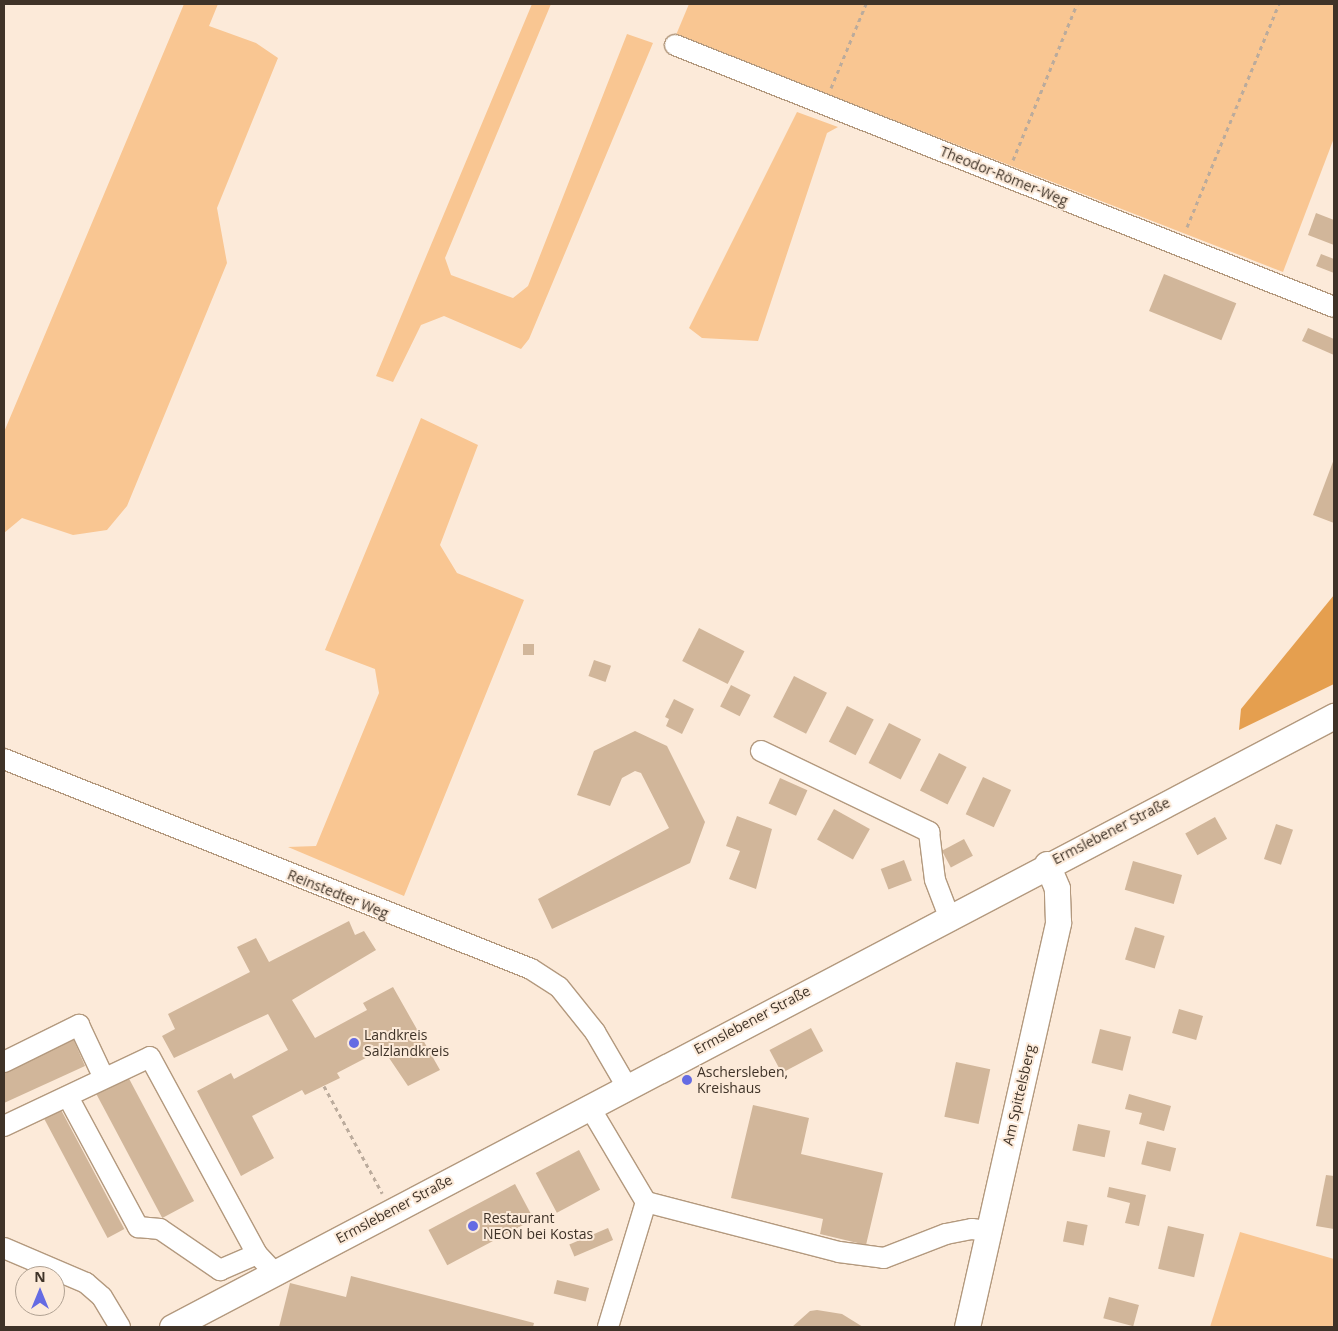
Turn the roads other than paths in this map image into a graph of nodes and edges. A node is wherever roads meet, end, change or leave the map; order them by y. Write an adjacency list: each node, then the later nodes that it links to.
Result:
1 (675, 45): 2 (street, Theodor-Römer-Weg)
2 (1334, 308)
3 (1334, 716): 6 (main road, Ermslebener Straße)
4 (761, 751): 7 (street)
5 (4, 759): 10 (street, Reinstedter Weg)
6 (1047, 864): 7 (main road, Ermslebener Straße); 15 (main road, Am Spittelsberg)
7 (949, 916): 10 (main road, Ermslebener Straße)
8 (4, 1062): 9 (street)
9 (103, 1076): 11 (street); 17 (street)
10 (627, 1087): 12 (main road, Ermslebener Straße)
11 (68, 1097): 13 (street); 17 (street)
12 (589, 1106): 14 (street); 18 (main road, Ermslebener Straße)
13 (4, 1126)
14 (646, 1202): 15 (street); 21 (street)
15 (988, 1230): 22 (main road, Am Spittelsberg)
16 (4, 1248): 19 (street)
17 (257, 1254): 18 (street)
18 (274, 1272): 20 (main road, Ermslebener Straße)
19 (120, 1327)
20 (172, 1327)
21 (608, 1327)
22 (967, 1327)

